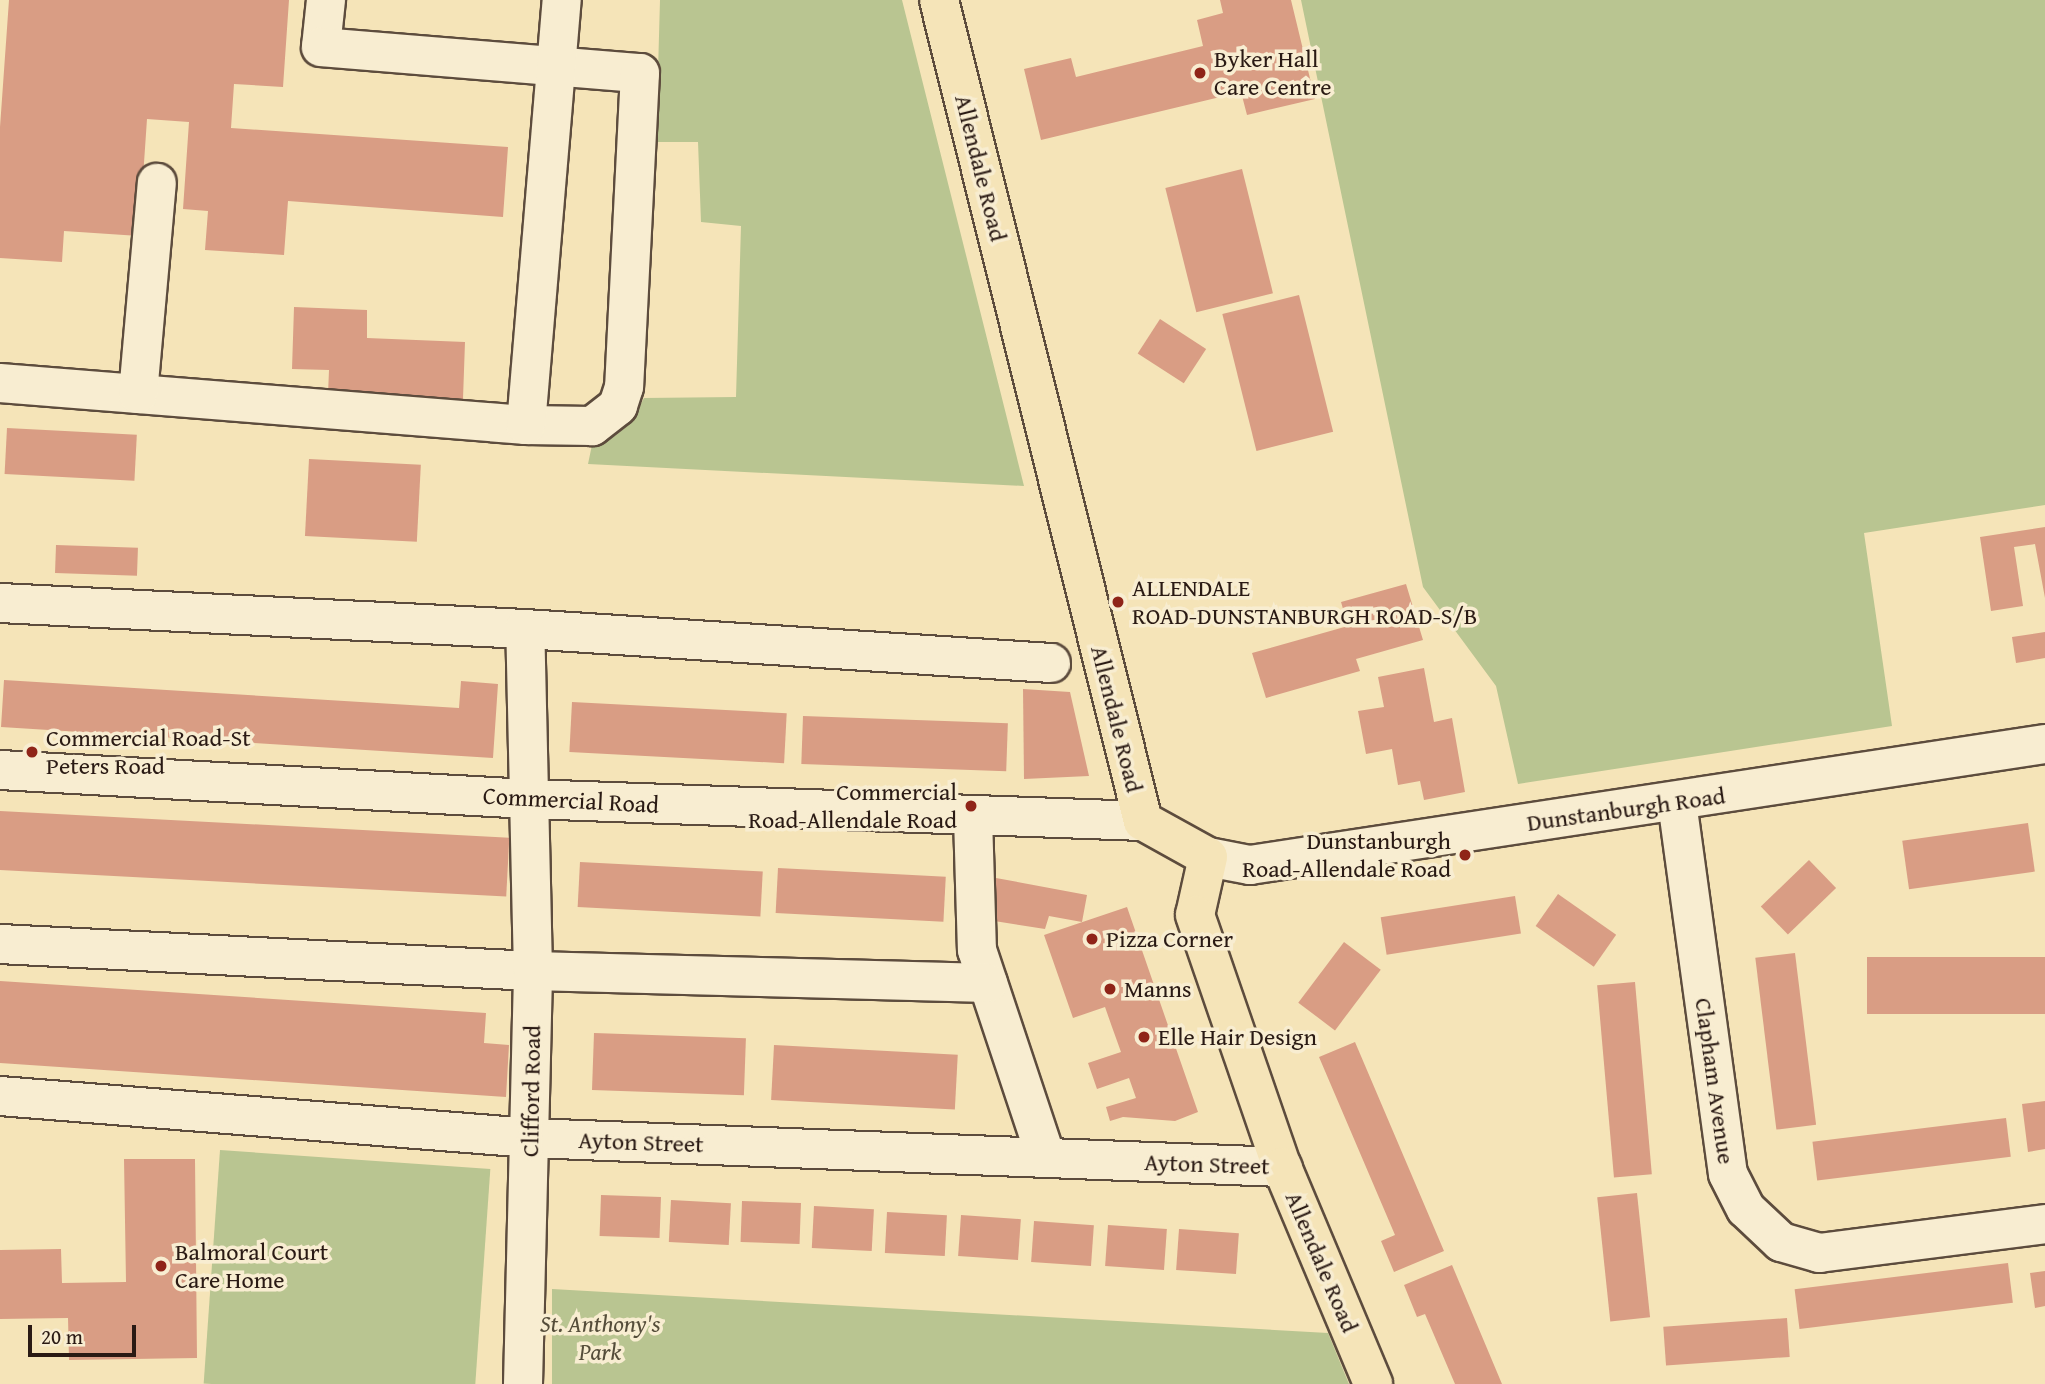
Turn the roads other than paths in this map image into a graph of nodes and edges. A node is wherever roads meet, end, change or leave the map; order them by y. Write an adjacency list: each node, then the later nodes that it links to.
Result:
1 (326, 0): 4 (street)
2 (562, 0): 4 (street)
3 (939, 0): 17 (main road, Allendale Road)
4 (556, 68): 8 (street); 8 (street)
5 (157, 183): 7 (street)
6 (0, 383): 7 (street)
7 (138, 394): 8 (street)
8 (526, 425)
9 (0, 603): 10 (street)
10 (525, 629): 11 (street); 14 (street, Clifford Road)
11 (1051, 663)
12 (2045, 744): 15 (street, Dunstanburgh Road)
13 (0, 770): 14 (street, Commercial Road)
14 (528, 799): 16 (street, Commercial Road); 20 (street, Clifford Road)
15 (1677, 802): 18 (street, Dunstanburgh Road); 26 (street, Clapham Avenue)
16 (973, 817): 17 (street, Commercial Road); 21 (street)
17 (1143, 821): 18 (main road, Allendale Road)
18 (1208, 857): 25 (main road, Allendale Road)
19 (0, 944): 20 (street)
20 (533, 971): 21 (street); 23 (street, Clifford Road)
21 (988, 983): 24 (street)
22 (0, 1096): 23 (street, Ayton Street)
23 (530, 1138): 24 (street, Ayton Street); 27 (street, Clifford Road)
24 (1045, 1157): 25 (street, Ayton Street)
25 (1282, 1167): 28 (main road, Allendale Road)
26 (2045, 1224)
27 (523, 1384)
28 (1373, 1384)

